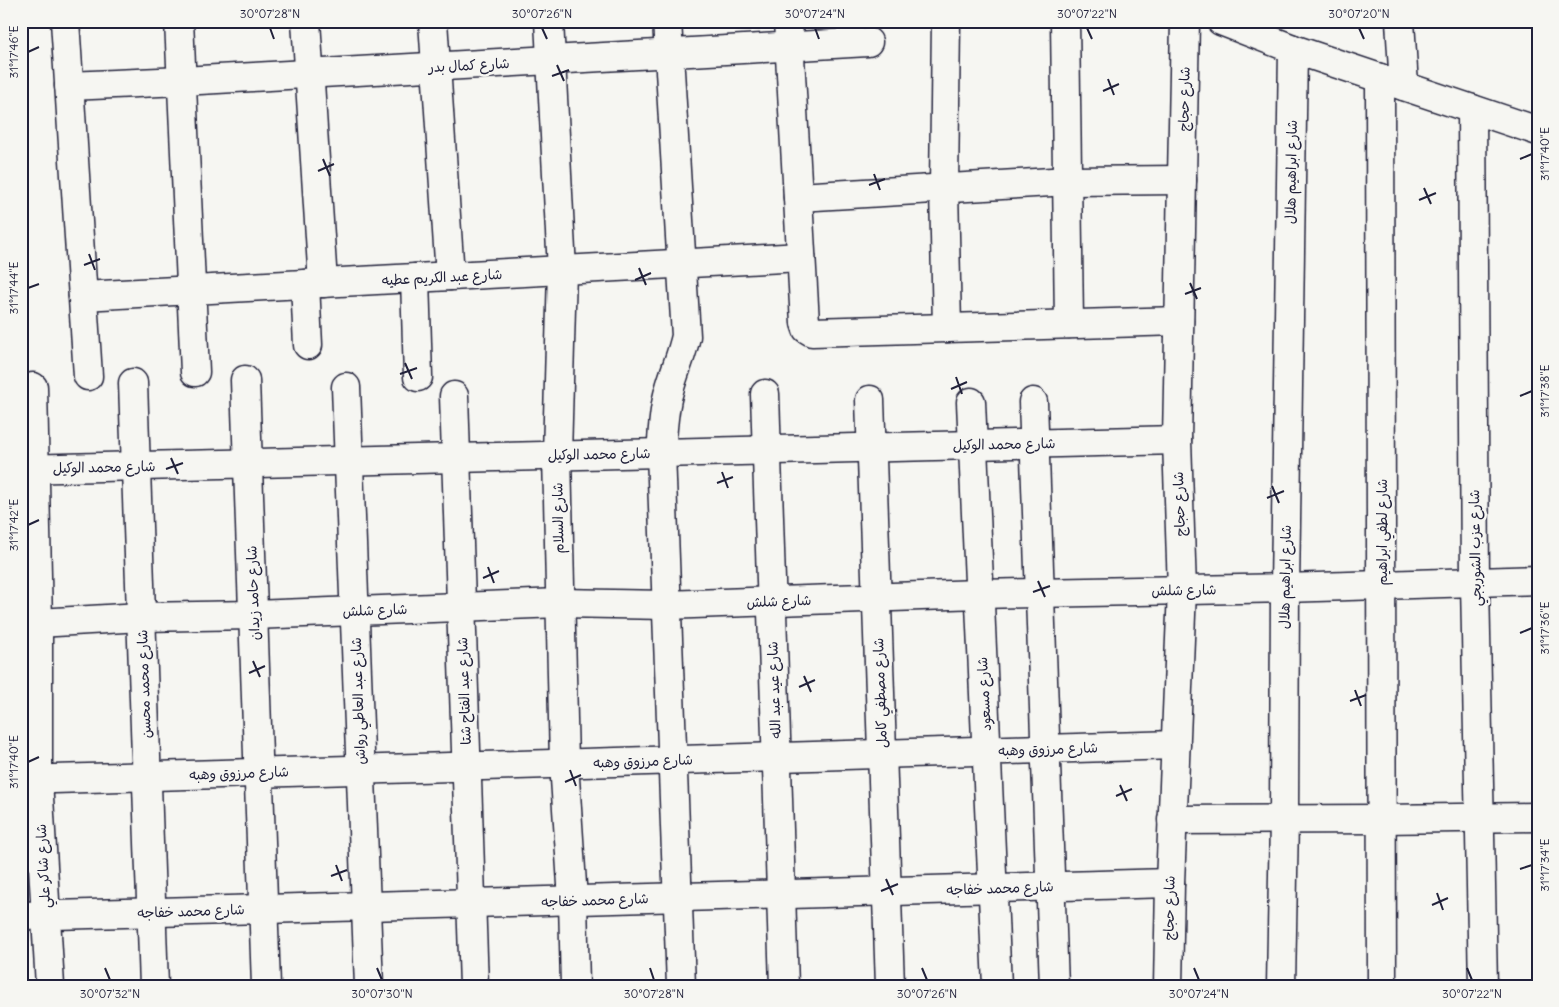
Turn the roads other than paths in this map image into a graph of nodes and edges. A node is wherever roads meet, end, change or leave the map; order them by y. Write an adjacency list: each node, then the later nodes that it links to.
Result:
1 (65, 21): 22 (street)
2 (178, 21): 20 (street)
3 (306, 21): 19 (street)
4 (433, 21): 18 (street)
5 (549, 21): 17 (street, شارع السلام)
6 (667, 21): 16 (street)
7 (946, 21): 27 (street)
8 (1065, 21): 26 (street)
9 (1185, 21): 25 (street, شارع حجاج)
10 (1222, 21): 12 (street)
11 (1400, 21): 21 (street, شارع لطفي ابراهيم)
12 (1257, 29): 15 (street)
13 (789, 34): 14 (street, شارع كمال بدر); 16 (street, شارع كمال بدر); 28 (street)
14 (868, 42)
15 (1293, 49): 21 (street); 68 (street, شارع ابراهيم هلال)
16 (669, 53): 17 (street, شارع كمال بدر); 30 (street)
17 (551, 60): 18 (street, شارع كمال بدر); 31 (street, شارع السلام)
18 (436, 67): 19 (street, شارع كمال بدر); 32 (street)
19 (309, 74): 20 (street, شارع كمال بدر); 34 (street)
20 (182, 81): 22 (street, شارع كمال بدر); 35 (street)
21 (1392, 82): 23 (street); 67 (street, شارع لطفي ابراهيم)
22 (69, 86): 36 (street)
23 (1472, 109): 24 (street); 66 (street, شارع عزب الشوربجي)
24 (1538, 131)
25 (1182, 180): 26 (street); 37 (street, شارع حجاج)
26 (1068, 181): 27 (street); 38 (street)
27 (944, 188): 28 (street); 39 (street)
28 (798, 197): 29 (street)
29 (801, 257): 30 (street, شارع عبد الكريم عطيه); 39 (street)
30 (682, 264): 31 (street, شارع عبد الكريم عطيه); 58 (street)
31 (562, 270): 32 (street, شارع عبد الكريم عطيه); 59 (street, شارع السلام)
32 (450, 276): 33 (street, شارع عبد الكريم عطيه)
33 (416, 278): 34 (street, شارع عبد الكريم عطيه); 43 (street)
34 (314, 284): 35 (street, شارع عبد الكريم عطيه); 40 (street)
35 (191, 291): 36 (street, شارع عبد الكريم عطيه); 41 (street)
36 (83, 296): 42 (street)
37 (1179, 321): 38 (street); 53 (street, شارع حجاج)
38 (1069, 324): 39 (street)
39 (947, 328)
40 (308, 344)
41 (195, 372)
42 (88, 376)
43 (418, 377)
44 (245, 380): 62 (street, شارع حامد زيدان)
45 (133, 383): 63 (street, شارع محمد محسن)
46 (33, 387): 64 (street, شارع شاكر علي)
47 (346, 387): 61 (street, شارع عبد العاطي رواش)
48 (765, 394): 57 (street, شارع عيد عبد الله)
49 (454, 396): 60 (street, شارع عبد الفتاح شتا)
50 (870, 400): 56 (street, شارع مصطفي كامل)
51 (971, 402): 55 (street, شارع مسعود)
52 (1032, 402): 54 (street)
53 (1177, 440): 54 (street, شارع محمد الوكيل); 69 (street, شارع حجاج)
54 (1034, 443): 55 (street, شارع محمد الوكيل); 70 (street)
55 (973, 445): 56 (street, شارع محمد الوكيل); 71 (street, شارع مسعود)
56 (872, 448): 57 (street, شارع محمد الوكيل); 72 (street, شارع مصطفي كامل)
57 (768, 450): 58 (street, شارع محمد الوكيل); 73 (street, شارع عيد عبد الله)
58 (661, 452): 59 (street, شارع محمد الوكيل); 75 (street)
59 (557, 455): 60 (street, شارع محمد الوكيل); 74 (street, شارع السلام)
60 (456, 458): 61 (street, شارع محمد الوكيل); 76 (street, شارع عبد الفتاح شتا)
61 (350, 460): 62 (street, شارع محمد الوكيل); 77 (street, شارع عبد العاطي رواش)
62 (248, 463): 63 (street, شارع محمد الوكيل); 78 (street, شارع حامد زيدان)
63 (136, 466): 64 (street, شارع محمد الوكيل); 79 (street, شارع محمد محسن)
64 (28, 468): 80 (street, شارع شاكر علي)
65 (1538, 580): 66 (street, شارع شلش)
66 (1475, 583): 67 (street, شارع شلش); 94 (street, شارع عزب الشوربجي)
67 (1382, 585): 68 (street, شارع شلش); 96 (street, شارع لطفي ابراهيم)
68 (1285, 588): 69 (street, شارع شلش); 95 (street, شارع ابراهيم هلال)
69 (1182, 590): 70 (street, شارع شلش); 81 (street, شارع حجاج)
70 (1040, 592): 71 (street, شارع شلش); 82 (street)
71 (979, 594): 72 (street, شارع شلش); 83 (street, شارع مسعود)
72 (877, 598): 73 (street, شارع شلش); 84 (street, شارع مصطفي كامل)
73 (772, 601): 75 (street, شارع شلش); 85 (street, شارع عيد عبد الله)
74 (560, 604): 75 (street, شارع شلش); 76 (street, شارع شلش); 87 (street, شارع السلام)
75 (666, 605): 86 (street)
76 (461, 607): 77 (street, شارع شلش); 88 (street, شارع عبد الفتاح شتا)
77 (355, 611): 78 (street, شارع شلش); 89 (street, شارع عبد العاطي رواش)
78 (253, 615): 79 (street, شارع شلش); 90 (street, شارع حامد زيدان)
79 (141, 617): 80 (street, شارع شلش); 91 (street, شارع محمد محسن)
80 (30, 623): 92 (street, شارع شاكر علي)
81 (1176, 745): 82 (street, شارع مرزوق وهبه); 97 (street, شارع حجاج)
82 (1045, 749): 83 (street, شارع مرزوق وهبه); 99 (street)
83 (986, 751): 84 (street, شارع مرزوق وهبه); 100 (street, شارع مسعود)
84 (882, 754): 85 (street, شارع مرزوق وهبه); 101 (street, شارع مصطفي كامل)
85 (776, 757): 86 (street, شارع مرزوق وهبه); 102 (street, شارع عيد عبد الله)
86 (672, 760): 87 (street, شارع مرزوق وهبه); 103 (street)
87 (564, 764): 88 (street, شارع مرزوق وهبه); 104 (street, شارع السلام)
88 (467, 767): 89 (street, شارع مرزوق وهبه); 105 (street, شارع عبد الفتاح شتا)
89 (361, 770): 90 (street, شارع مرزوق وهبه); 106 (street, شارع عبد العاطي رواش)
90 (258, 773): 91 (street, شارع مرزوق وهبه); 107 (street, شارع حامد زيدان)
91 (147, 776): 92 (street, شارع مرزوق وهبه); 108 (street, شارع محمد محسن)
92 (30, 780): 109 (street, شارع شاكر علي)
93 (1538, 817): 94 (street)
94 (1480, 818): 96 (street); 124 (street, شارع عزب الشوربجي)
95 (1284, 819): 96 (street); 97 (street); 122 (street, شارع ابراهيم هلال)
96 (1382, 819): 123 (street, شارع لطفي ابراهيم)
97 (1172, 820): 98 (street, شارع حجاج)
98 (1170, 883): 99 (street, شارع محمد خفاجه); 121 (street, شارع حجاج)
99 (1050, 887): 100 (street, شارع محمد خفاجه); 120 (street)
100 (992, 888): 101 (street, شارع محمد خفاجه); 119 (street, شارع مسعود)
101 (887, 892): 102 (street, شارع محمد خفاجه); 118 (street, شارع مصطفي كامل)
102 (780, 894): 103 (street, شارع محمد خفاجه); 117 (street, شارع عيد عبد الله)
103 (677, 897): 104 (street, شارع محمد خفاجه); 116 (street)
104 (573, 900): 105 (street, شارع محمد خفاجه); 115 (street, شارع السلام)
105 (471, 903): 106 (street, شارع محمد خفاجه); 114 (street, شارع عبد الفتاح شتا)
106 (366, 906): 107 (street, شارع محمد خفاجه); 113 (street, شارع عبد العاطي رواش)
107 (263, 909): 108 (street, شارع محمد خفاجه); 112 (street, شارع حامد زيدان)
108 (152, 912): 109 (street, شارع محمد خفاجه); 111 (street, شارع محمد محسن)
109 (34, 915): 110 (street, شارع شاكر علي)
110 (50, 986)
111 (154, 986)
112 (266, 986)
113 (369, 986)
114 (474, 986)
115 (575, 986)
116 (681, 986)
117 (784, 986)
118 (890, 986)
119 (996, 986)
120 (1054, 986)
121 (1168, 986)
122 (1281, 986)
123 (1382, 986)
124 (1483, 986)

